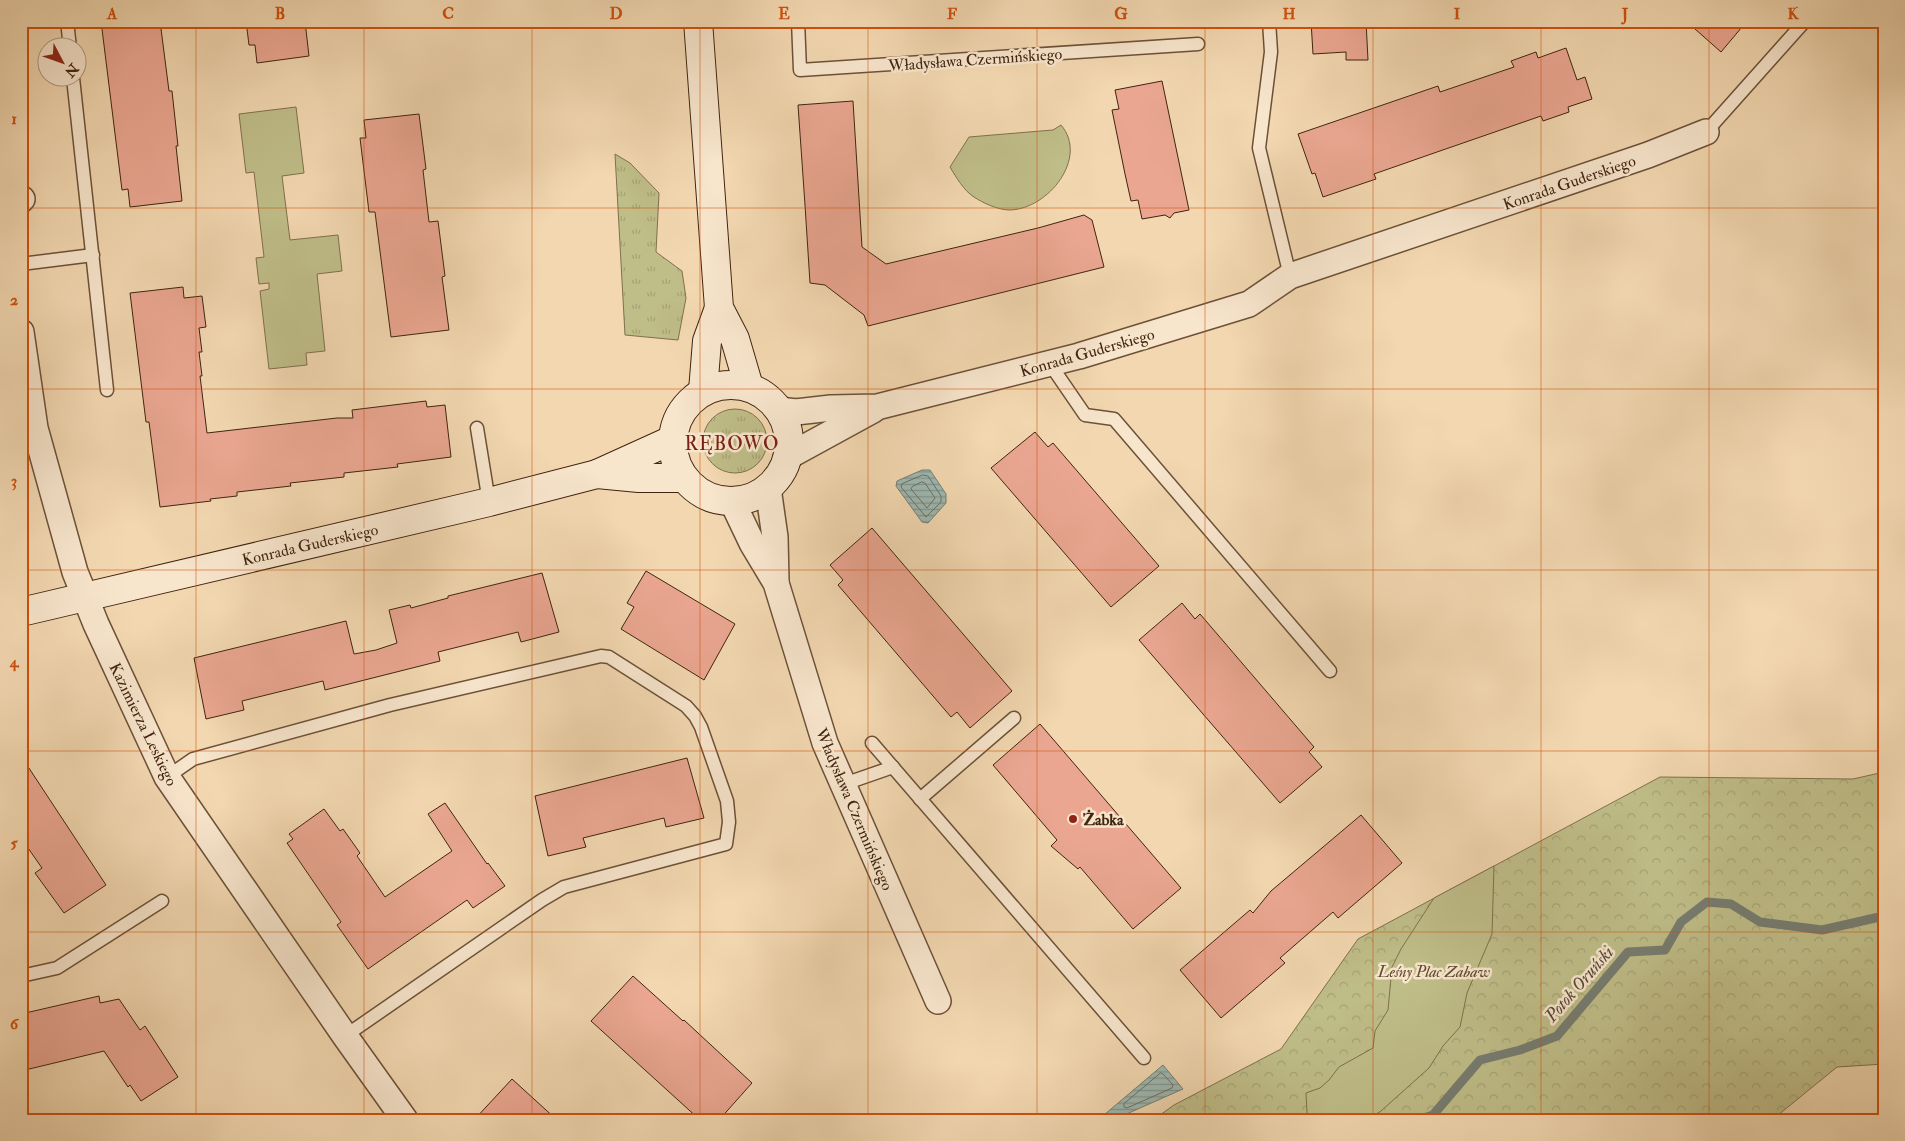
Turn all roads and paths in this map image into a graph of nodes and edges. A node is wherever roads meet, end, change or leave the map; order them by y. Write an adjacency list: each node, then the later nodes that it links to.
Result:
1 (67, 21): 6 (lane)
2 (698, 21): 13 (street)
3 (798, 21): 7 (lane, Władysława Czermińskiego)
4 (1269, 21): 12 (lane)
5 (1805, 21): 9 (lane, Konrada Guderskiego)
6 (69, 38)
7 (1198, 44)
8 (75, 88): 10 (lane)
9 (1706, 132): 12 (street, Konrada Guderskiego)
10 (93, 255): 11 (lane); 17 (lane)
11 (21, 264)
12 (1290, 276): 15 (street, Konrada Guderskiego)
13 (719, 308): 16 (street); 18 (street)
14 (21, 332): 30 (street, Kazimierza Leskiego)
15 (1050, 364): 19 (street, Konrada Guderskiego); 32 (lane)
16 (749, 387): 18 (street); 20 (street)
17 (107, 390)
18 (703, 391): 22 (street)
19 (877, 407): 20 (street, Konrada Guderskiego); 23 (street, Konrada Guderskiego)
20 (779, 410): 23 (street)
21 (477, 428): 28 (lane)
22 (672, 440): 24 (street, Konrada Guderskiego); 25 (street)
23 (788, 457): 26 (street)
24 (597, 474): 25 (street, Konrada Guderskiego); 28 (street, Konrada Guderskiego)
25 (684, 478): 27 (street)
26 (768, 488): 27 (street); 29 (street, Władysława Czermińskiego)
27 (732, 501): 29 (street, Władysława Czermińskiego)
28 (489, 502): 30 (street, Konrada Guderskiego)
29 (776, 584): 37 (street, Władysława Czermińskiego)
30 (84, 597): 31 (street, Konrada Guderskiego); 36 (street, Kazimierza Leskiego)
31 (21, 612)
32 (1330, 671)
33 (1014, 718): 38 (lane)
34 (872, 743): 35 (lane)
35 (893, 767): 37 (lane); 38 (lane)
36 (167, 777): 42 (street, Kazimierza Leskiego); 42 (lane)
37 (844, 784): 41 (street, Władysława Czermińskiego)
38 (920, 798): 43 (lane)
39 (162, 901): 40 (lane)
40 (21, 976)
41 (938, 1001)
42 (345, 1036): 44 (street, Kazimierza Leskiego)
43 (1144, 1058)
44 (405, 1120)

